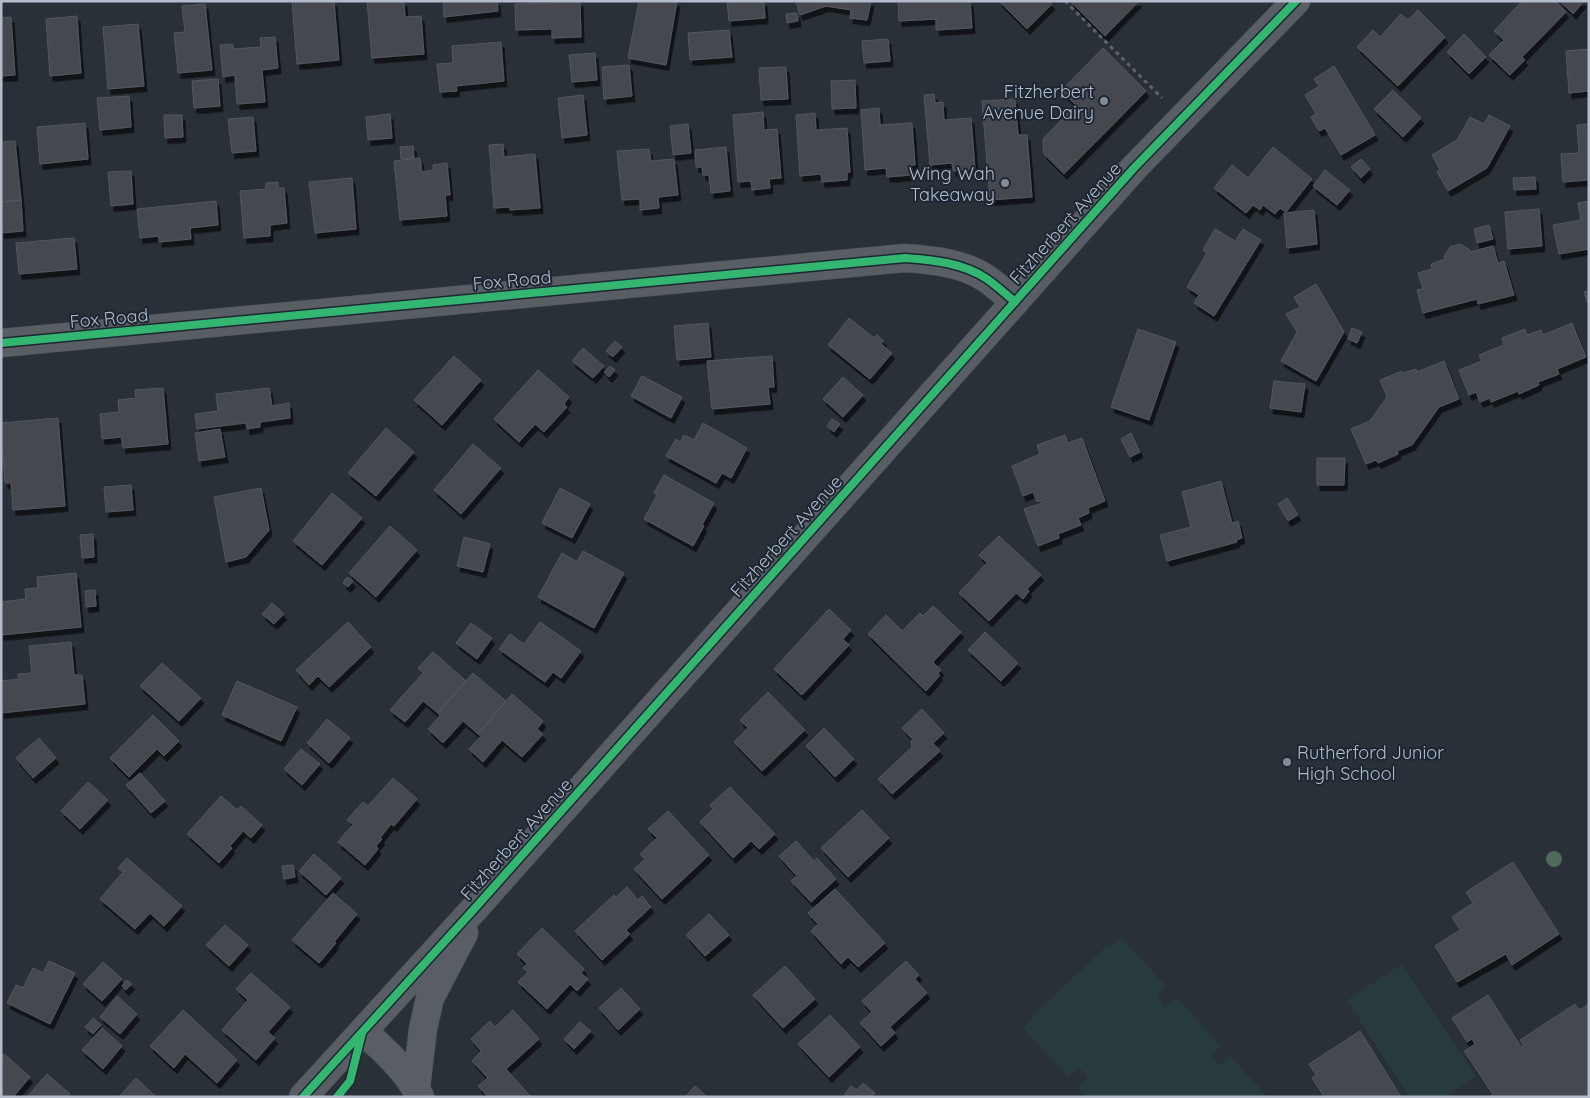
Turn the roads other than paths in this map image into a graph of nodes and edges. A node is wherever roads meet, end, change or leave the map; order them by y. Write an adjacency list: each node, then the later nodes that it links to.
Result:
1 (1296, 1): 2 (main road, Fitzherbert Avenue)
2 (1015, 302): 3 (main road, Fox Road); 4 (main road, Fitzherbert Avenue)
3 (1, 343)
4 (476, 907): 5 (main road, Fitzherbert Avenue); 6 (main road, Fitzherbert Avenue)
5 (363, 1031): 6 (main road); 7 (main road, Fitzherbert Avenue)
6 (418, 1092)
7 (303, 1097)

